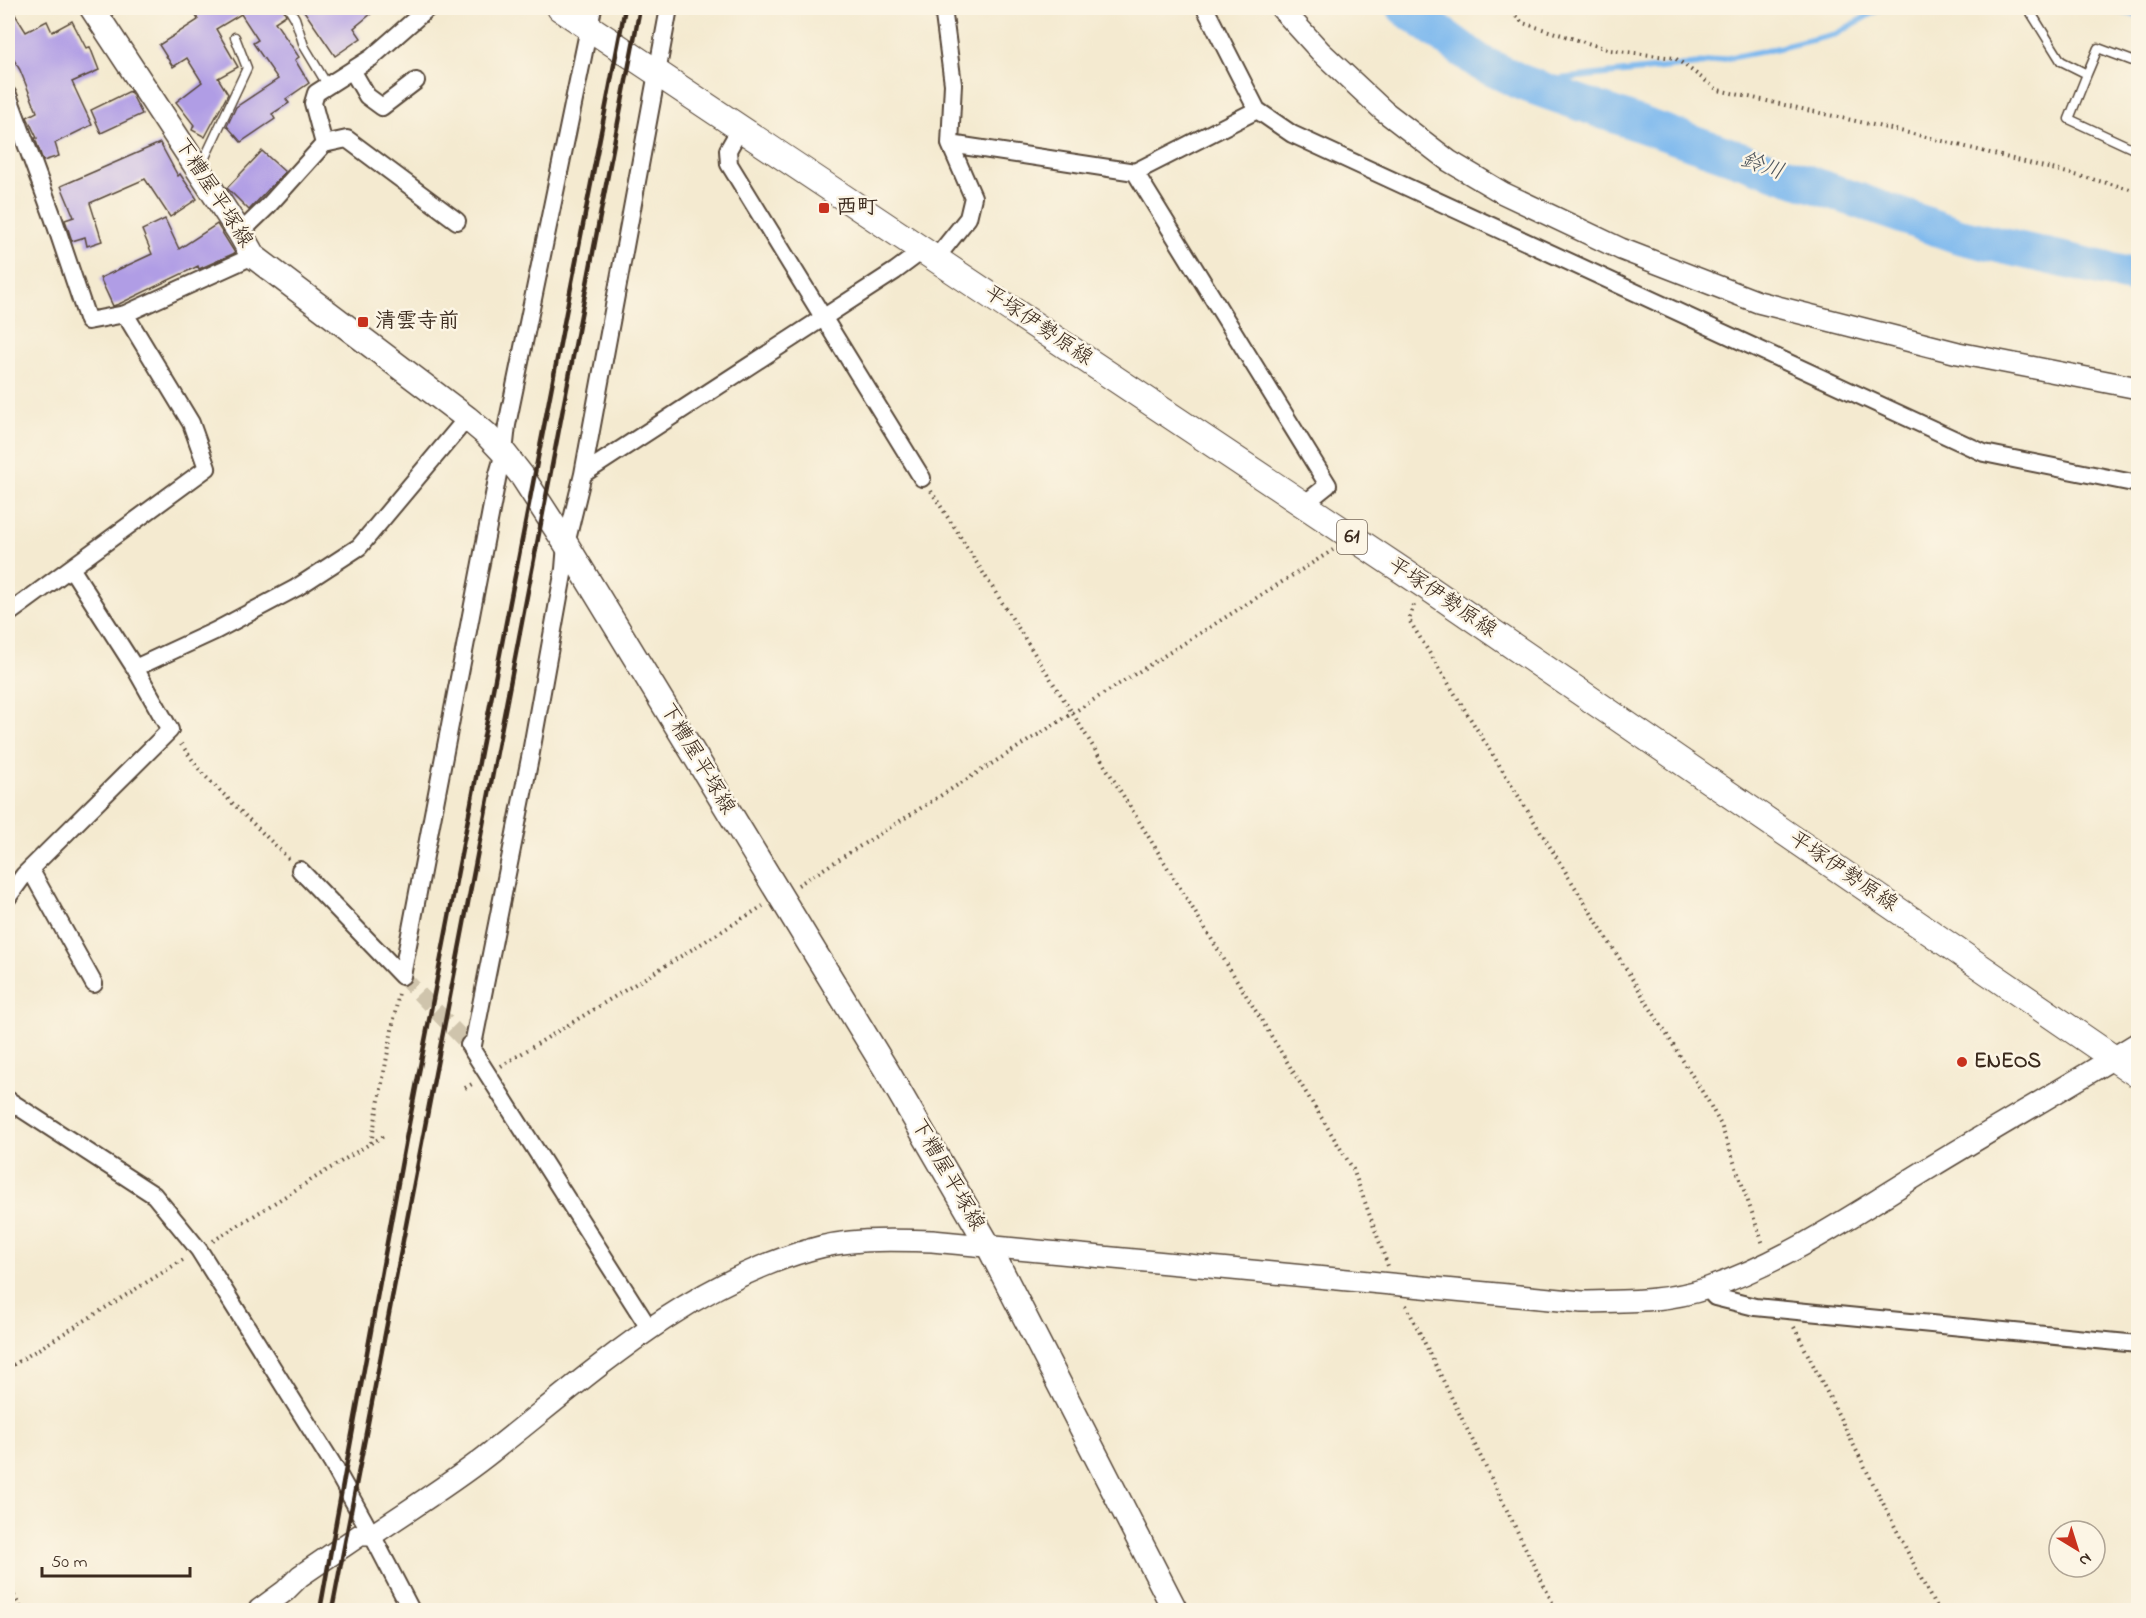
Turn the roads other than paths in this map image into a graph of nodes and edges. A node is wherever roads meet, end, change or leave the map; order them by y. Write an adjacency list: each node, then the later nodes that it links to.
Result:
1 (92, 8): 24 (main road, 下糟屋平塚線)
2 (289, 8): 17 (lane)
3 (428, 8): 13 (street)
4 (560, 8): 10 (main road, 平塚伊勢原線 / 61)
5 (669, 8): 14 (street)
6 (943, 8): 22 (street)
7 (1205, 8): 19 (street)
8 (1281, 8): 32 (street)
9 (2028, 8): 15 (lane)
10 (591, 17): 14 (main road, 平塚伊勢原線 / 61); 34 (street)
11 (235, 37): 24 (lane)
12 (2139, 63): 15 (lane)
13 (352, 70): 16 (street); 17 (street)
14 (656, 71): 20 (main road, 平塚伊勢原線 / 61); 35 (street)
15 (2087, 74): 23 (lane)
16 (416, 81)
17 (328, 86): 21 (street)
18 (8, 95): 30 (street)
19 (1257, 110): 25 (street); 37 (street)
20 (741, 127): 28 (main road, 平塚伊勢原線 / 61); 31 (street)
21 (324, 144): 26 (street); 27 (street)
22 (950, 144): 25 (street); 28 (street)
23 (2139, 151)
24 (199, 171): 27 (main road, 下糟屋平塚線)
25 (1135, 172): 38 (street)
26 (457, 222)
27 (240, 233): 29 (main road, 下糟屋平塚線)
28 (929, 255): 31 (street); 38 (main road, 平塚伊勢原線 / 61)
29 (253, 256): 30 (street); 33 (main road, 下糟屋平塚線)
30 (125, 314): 40 (street)
31 (822, 317): 35 (street); 36 (street)
32 (2139, 388)
33 (467, 418): 34 (main road, 下糟屋平塚線); 42 (street)
34 (504, 453): 39 (main road, 下糟屋平塚線); 44 (street)
35 (583, 474): 39 (street)
36 (922, 478)
37 (2139, 484)
38 (1303, 505): 48 (main road, 平塚伊勢原線 / 61)
39 (566, 544): 51 (main road, 下糟屋平塚線); 53 (street)
40 (71, 568): 41 (street); 42 (street)
41 (8, 614)
42 (135, 668): 43 (street)
43 (30, 869): 45 (street); 46 (street)
44 (300, 870)
45 (8, 897)
46 (94, 984)
47 (2139, 1043): 48 (street)
48 (2114, 1058): 49 (main road, 平塚伊勢原線 / 61); 52 (street)
49 (2139, 1075)
50 (8, 1100): 55 (street)
51 (988, 1245): 52 (street); 53 (street); 58 (main road, 下糟屋平塚線)
52 (1707, 1288): 54 (street)
53 (649, 1329): 55 (street)
54 (2139, 1344)
55 (372, 1535): 56 (street); 57 (street)
56 (259, 1611)
57 (411, 1611)
58 (1175, 1611)

